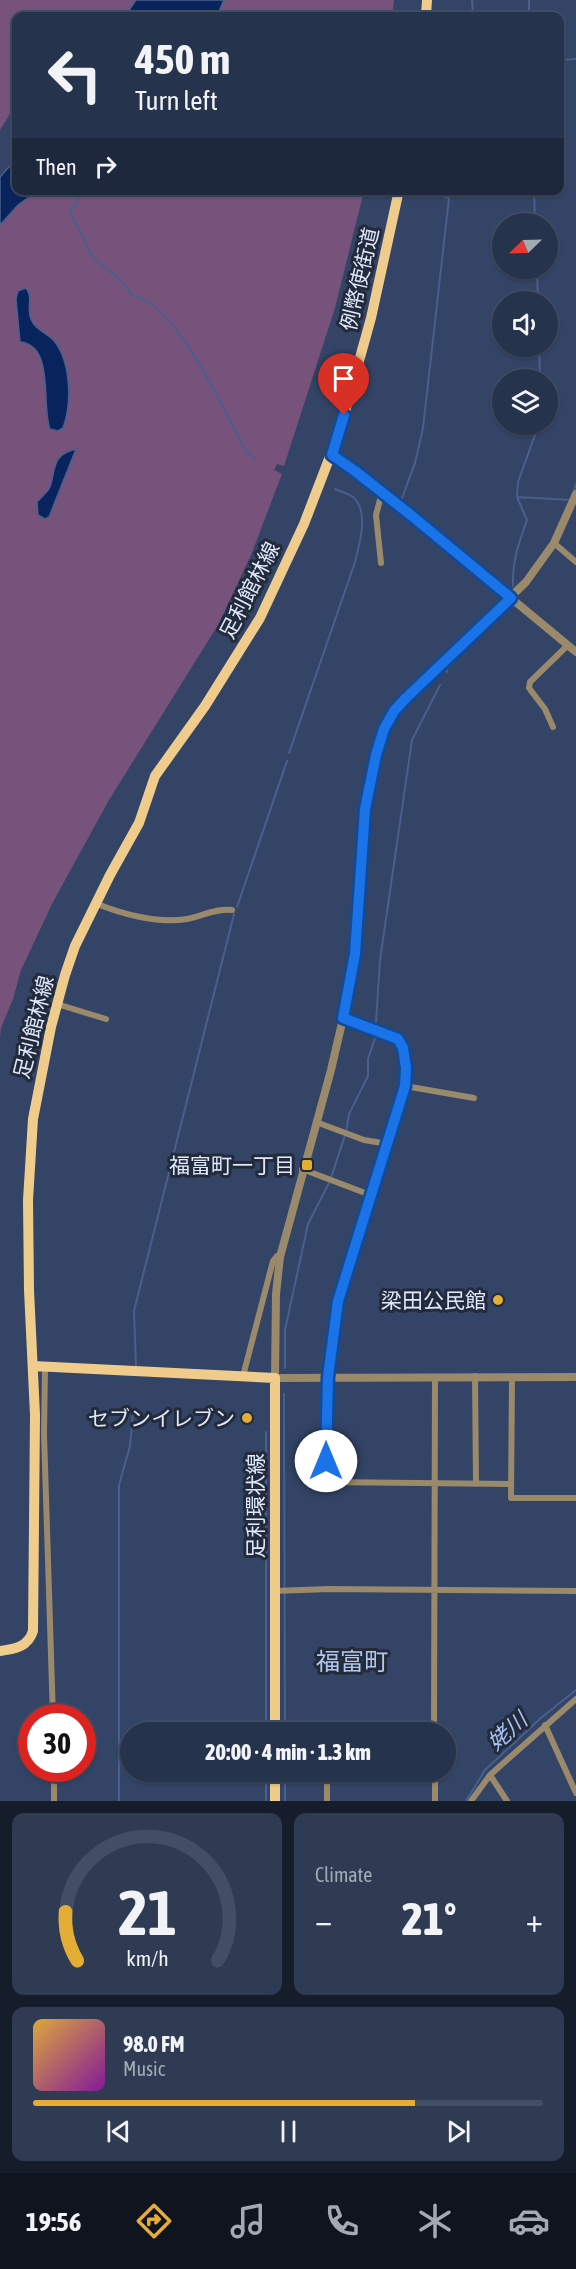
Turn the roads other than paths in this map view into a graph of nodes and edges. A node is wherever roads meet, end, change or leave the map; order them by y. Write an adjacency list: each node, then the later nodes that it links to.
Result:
1 (398, 195): 2 (main road, 例幣使街道)
2 (332, 455): 3 (street); 12 (main road, 足利館林線)
3 (382, 492): 7 (street); 8 (street)
4 (576, 494): 5 (street)
5 (554, 543): 6 (street); 8 (street)
6 (576, 562)
7 (381, 563)
8 (511, 598): 9 (street); 15 (street)
9 (568, 645): 10 (street); 11 (street)
10 (576, 652)
11 (553, 727)
12 (95, 903): 13 (street); 14 (main road, 足利館林線)
13 (232, 910)
14 (57, 1004): 16 (street); 24 (main road, 足利館林線)
15 (343, 1018): 17 (street); 19 (street)
16 (106, 1019)
17 (405, 1086): 18 (street); 20 (street)
18 (474, 1098)
19 (316, 1122): 20 (street); 21 (street)
20 (388, 1144): 22 (street)
21 (302, 1169): 22 (street); 23 (street)
22 (373, 1196): 27 (street)
23 (280, 1257): 26 (street); 32 (street)
24 (33, 1366): 25 (main road); 40 (main road, 足利館林線)
25 (45, 1367): 26 (main road); 42 (street)
26 (243, 1376): 32 (main road)
27 (328, 1377): 28 (street); 32 (street); 33 (street)
28 (435, 1377): 29 (street); 33 (street)
29 (475, 1377): 30 (street); 34 (street)
30 (512, 1377): 31 (street); 35 (street)
31 (576, 1377)
32 (275, 1378): 37 (main road, 足利環状線)
33 (434, 1484): 34 (street); 38 (street)
34 (476, 1484): 35 (street)
35 (511, 1484): 36 (street)
36 (576, 1498)
37 (274, 1591): 38 (street); 43 (main road, 足利環状線)
38 (433, 1591): 39 (street); 44 (street)
39 (576, 1591)
40 (0, 1651)
41 (576, 1699): 45 (street)
42 (53, 1704)
43 (275, 1722)
44 (434, 1722)
45 (545, 1725): 46 (street); 51 (street)
46 (490, 1774): 56 (street); 57 (street)
47 (54, 1782): 52 (street)
48 (275, 1782): 53 (main road)
49 (327, 1782): 54 (street)
50 (435, 1782): 55 (street)
51 (576, 1793)
52 (54, 1801)
53 (275, 1801)
54 (327, 1801)
55 (435, 1801)
56 (471, 1801)
57 (507, 1801)

